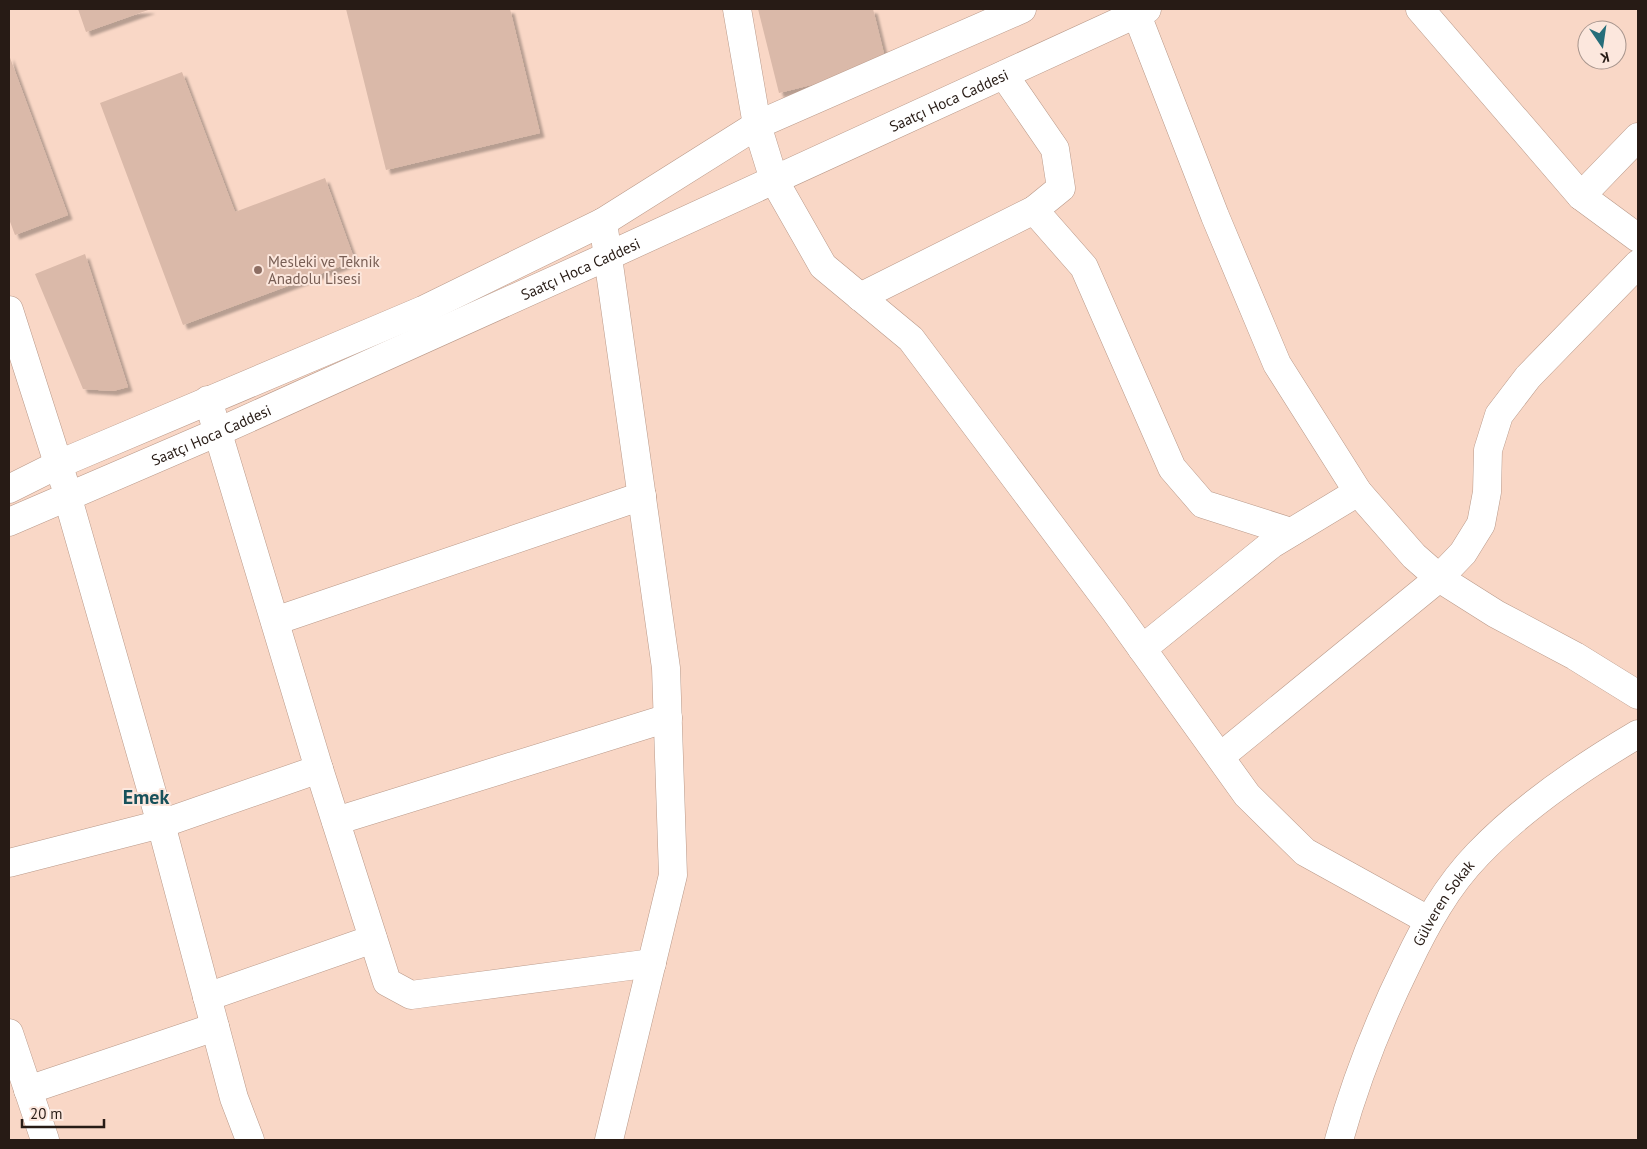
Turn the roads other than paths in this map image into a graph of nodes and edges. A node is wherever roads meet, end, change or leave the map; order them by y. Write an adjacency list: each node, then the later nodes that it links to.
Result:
1 (737, 9): 6 (street)
2 (1022, 9): 6 (street, Saatçı Hoca Caddesi)
3 (1420, 9): 9 (street)
4 (1142, 12): 5 (street, Saatçı Hoca Caddesi); 21 (street)
5 (1004, 75): 8 (street, Saatçı Hoca Caddesi); 10 (street)
6 (757, 125): 8 (street); 11 (street, Saatçı Hoca Caddesi)
7 (1638, 138): 9 (street)
8 (774, 180): 13 (street, Saatçı Hoca Caddesi); 15 (street)
9 (1581, 196): 12 (street)
10 (1034, 210): 15 (street); 25 (street)
11 (603, 222): 13 (street); 17 (street, Saatçı Hoca Caddesi)
12 (1638, 238)
13 (608, 256): 18 (street, Saatçı Hoca Caddesi); 23 (street)
14 (1638, 264): 26 (street)
15 (860, 297): 28 (street)
16 (9, 310): 19 (street)
17 (208, 400): 18 (street); 19 (street, Saatçı Hoca Caddesi)
18 (218, 432): 22 (street, Saatçı Hoca Caddesi); 27 (street)
19 (59, 464): 20 (street, Saatçı Hoca Caddesi); 22 (street)
20 (9, 489)
21 (1358, 492): 25 (street); 26 (street)
22 (67, 495): 24 (street, Saatçı Hoca Caddesi); 35 (street)
23 (642, 496): 27 (street); 30 (street)
24 (9, 522)
25 (1291, 532): 28 (street)
26 (1439, 578): 29 (street); 32 (street)
27 (275, 621): 33 (street)
28 (1142, 649): 32 (street)
29 (1638, 695)
30 (668, 718): 34 (street); 39 (street)
31 (1638, 734): 37 (street, Gülveren Sokak)
32 (1221, 756): 37 (street)
33 (320, 769): 34 (street); 35 (street)
34 (336, 821): 38 (street)
35 (161, 824): 36 (street); 40 (street)
36 (9, 863)
37 (1428, 920): 47 (street, Gülveren Sokak)
38 (373, 939): 39 (street); 40 (street)
39 (652, 963): 46 (street)
40 (207, 997): 41 (street)
41 (215, 1027): 43 (street); 45 (street)
42 (9, 1033): 43 (street)
43 (28, 1090): 44 (street)
44 (44, 1140)
45 (250, 1140)
46 (610, 1140)
47 (1339, 1140)

